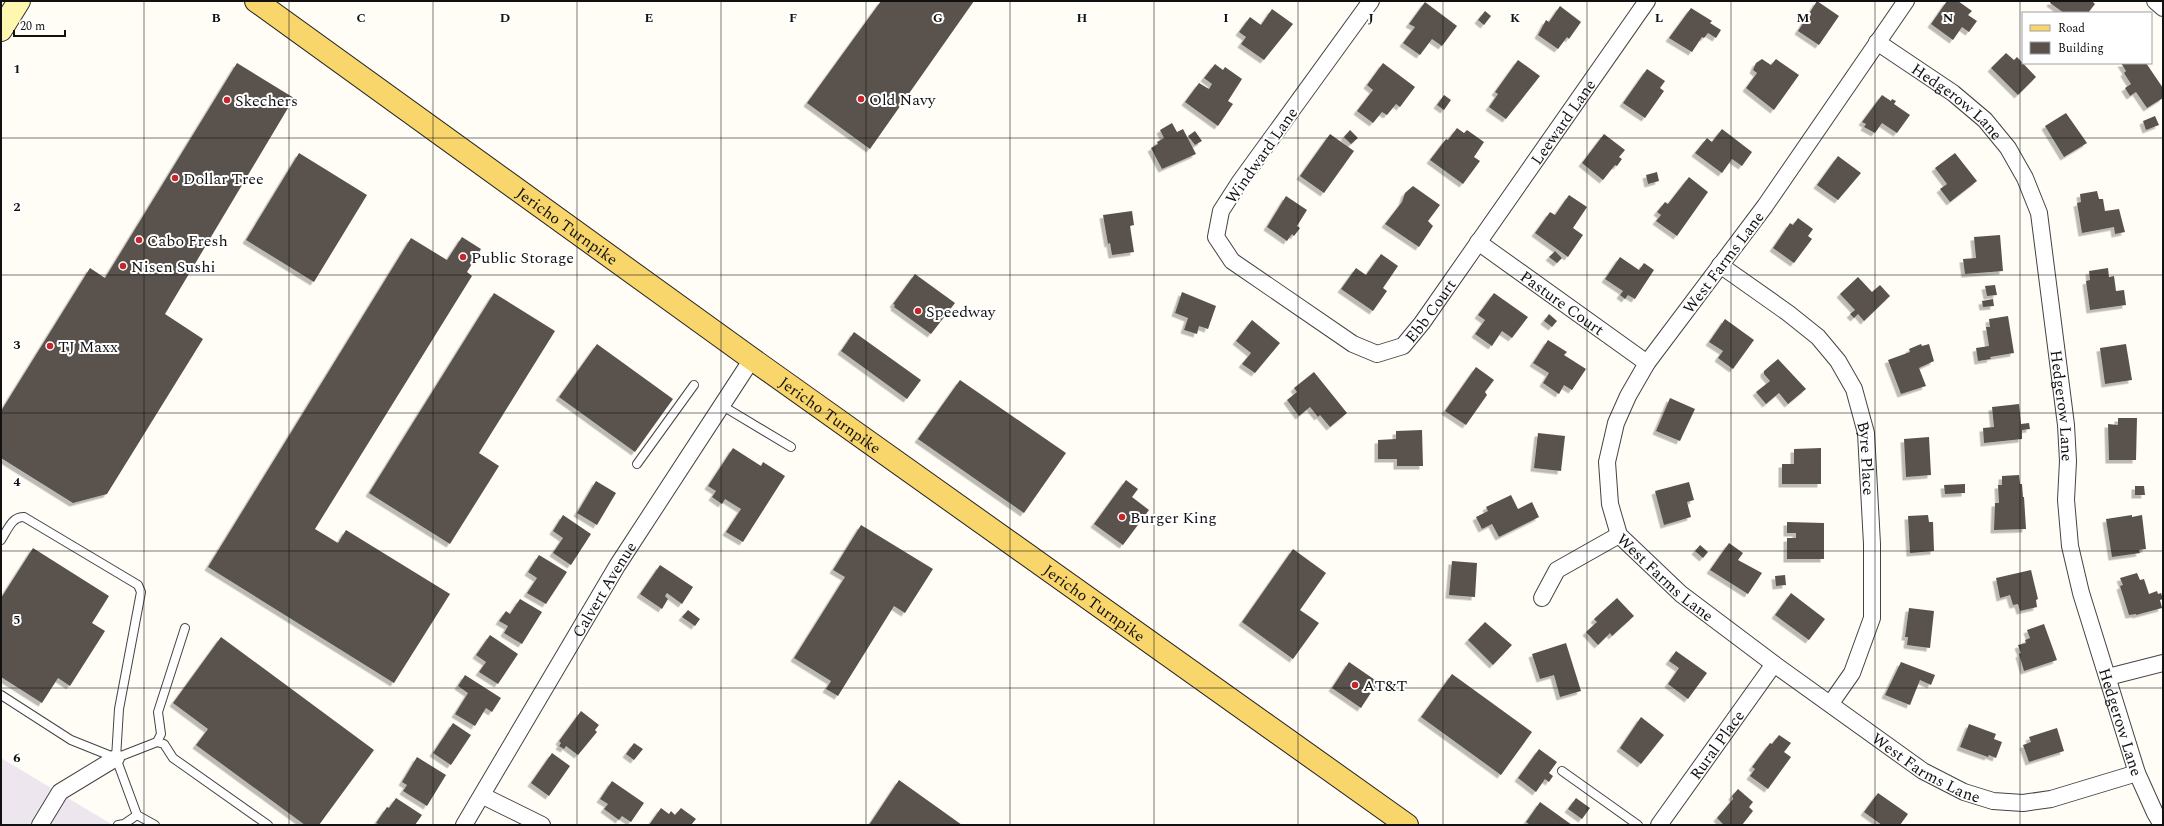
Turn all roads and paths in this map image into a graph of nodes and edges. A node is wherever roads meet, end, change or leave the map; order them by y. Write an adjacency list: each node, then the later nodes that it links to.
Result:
1 (19, 1): 8 (main road)
2 (256, 1): 13 (main road, Jericho Turnpike)
3 (1371, 1): 12 (street, Windward Lane)
4 (1647, 1): 10 (street, Leeward Lane)
5 (1906, 1): 9 (street, West Farms Lane)
6 (2155, 1): 7 (street)
7 (2163, 8)
8 (1, 30)
9 (1877, 42): 11 (street, West Farms Lane); 25 (street, Hedgerow Lane)
10 (1478, 242): 12 (street, Ebb Court); 14 (street, Pasture Court)
11 (1720, 266): 14 (street, West Farms Lane); 27 (street, Byre Place)
12 (1305, 312)
13 (752, 358): 16 (street, Calvert Avenue); 40 (main road, Jericho Turnpike)
14 (1647, 363): 19 (street, West Farms Lane)
15 (694, 385): 18 (lane)
16 (721, 405): 17 (lane); 32 (street, Calvert Avenue)
17 (791, 447)
18 (638, 464)
19 (1619, 535): 21 (street); 24 (street, West Farms Lane)
20 (1, 540): 29 (lane)
21 (1542, 598)
22 (185, 628): 28 (lane)
23 (2163, 663): 25 (street)
24 (1774, 664): 27 (street, West Farms Lane); 42 (street, Rural Place)
25 (2108, 677): 31 (street, Hedgerow Lane)
26 (1, 694): 29 (lane)
27 (1831, 703): 31 (street, West Farms Lane)
28 (156, 742): 29 (lane); 37 (lane)
29 (116, 758): 33 (lane); 34 (street)
30 (1562, 771): 41 (lane)
31 (2137, 773): 43 (street, Hedgerow Lane)
32 (482, 796): 38 (street, Calvert Avenue); 39 (street)
33 (137, 814): 35 (lane); 36 (lane)
34 (40, 825)
35 (118, 825)
36 (155, 825)
37 (268, 825)
38 (464, 825)
39 (542, 825)
40 (1407, 825)
41 (1638, 825)
42 (1659, 825)
43 (2162, 825)

